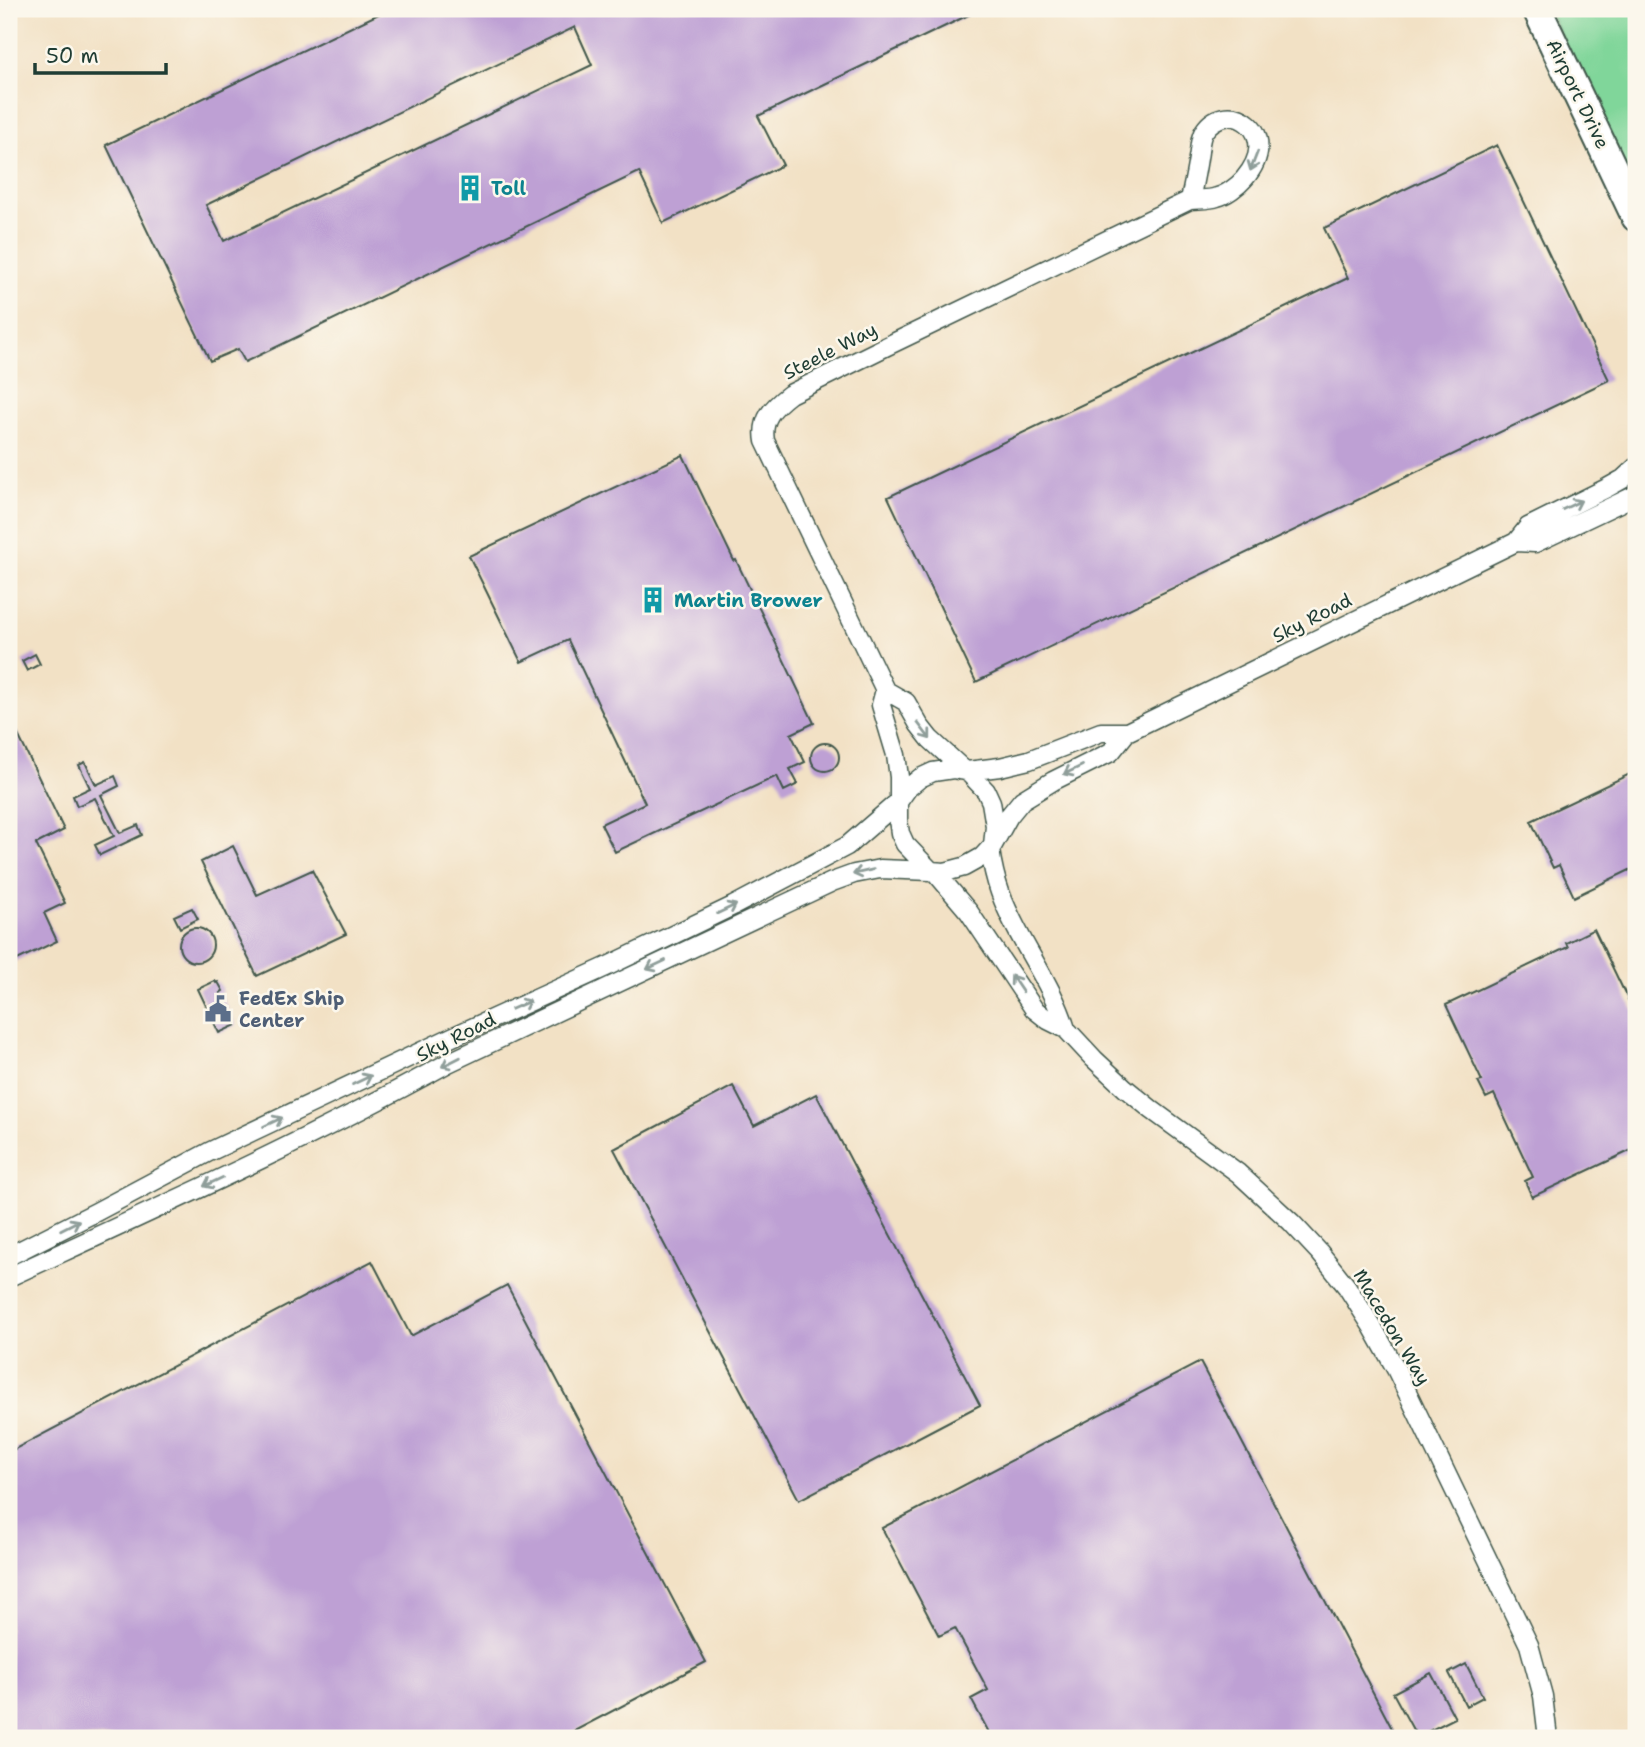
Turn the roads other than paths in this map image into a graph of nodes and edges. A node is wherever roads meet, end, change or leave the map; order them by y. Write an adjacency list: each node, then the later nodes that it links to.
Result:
1 (1537, 9): 3 (main road, Airport Drive)
2 (1190, 200): 2 (street, Steele Way, one-way to 2); 7 (street, Steele Way)
3 (1636, 217)
4 (1636, 467): 6 (street, Sky Road, one-way to 4)
5 (1636, 495): 6 (street, Sky Road)
6 (1516, 542): 8 (street, Sky Road)
7 (885, 690): 9 (street, Steele Way, one-way to 9); 10 (street, Steele Way)
8 (1127, 732): 9 (street, Sky Road); 11 (street, Sky Road, one-way to 11)
9 (966, 771): 10 (street); 11 (street)
10 (898, 800): 12 (street); 14 (street, Sky Road, one-way to 10)
11 (991, 847): 12 (street); 13 (street, Macedon Way)
12 (933, 872): 13 (street, Macedon Way, one-way to 12); 15 (street, Sky Road, one-way to 15)
13 (1066, 1029): 16 (street, Macedon Way)
14 (9, 1256)
15 (9, 1278)
16 (1548, 1738)

